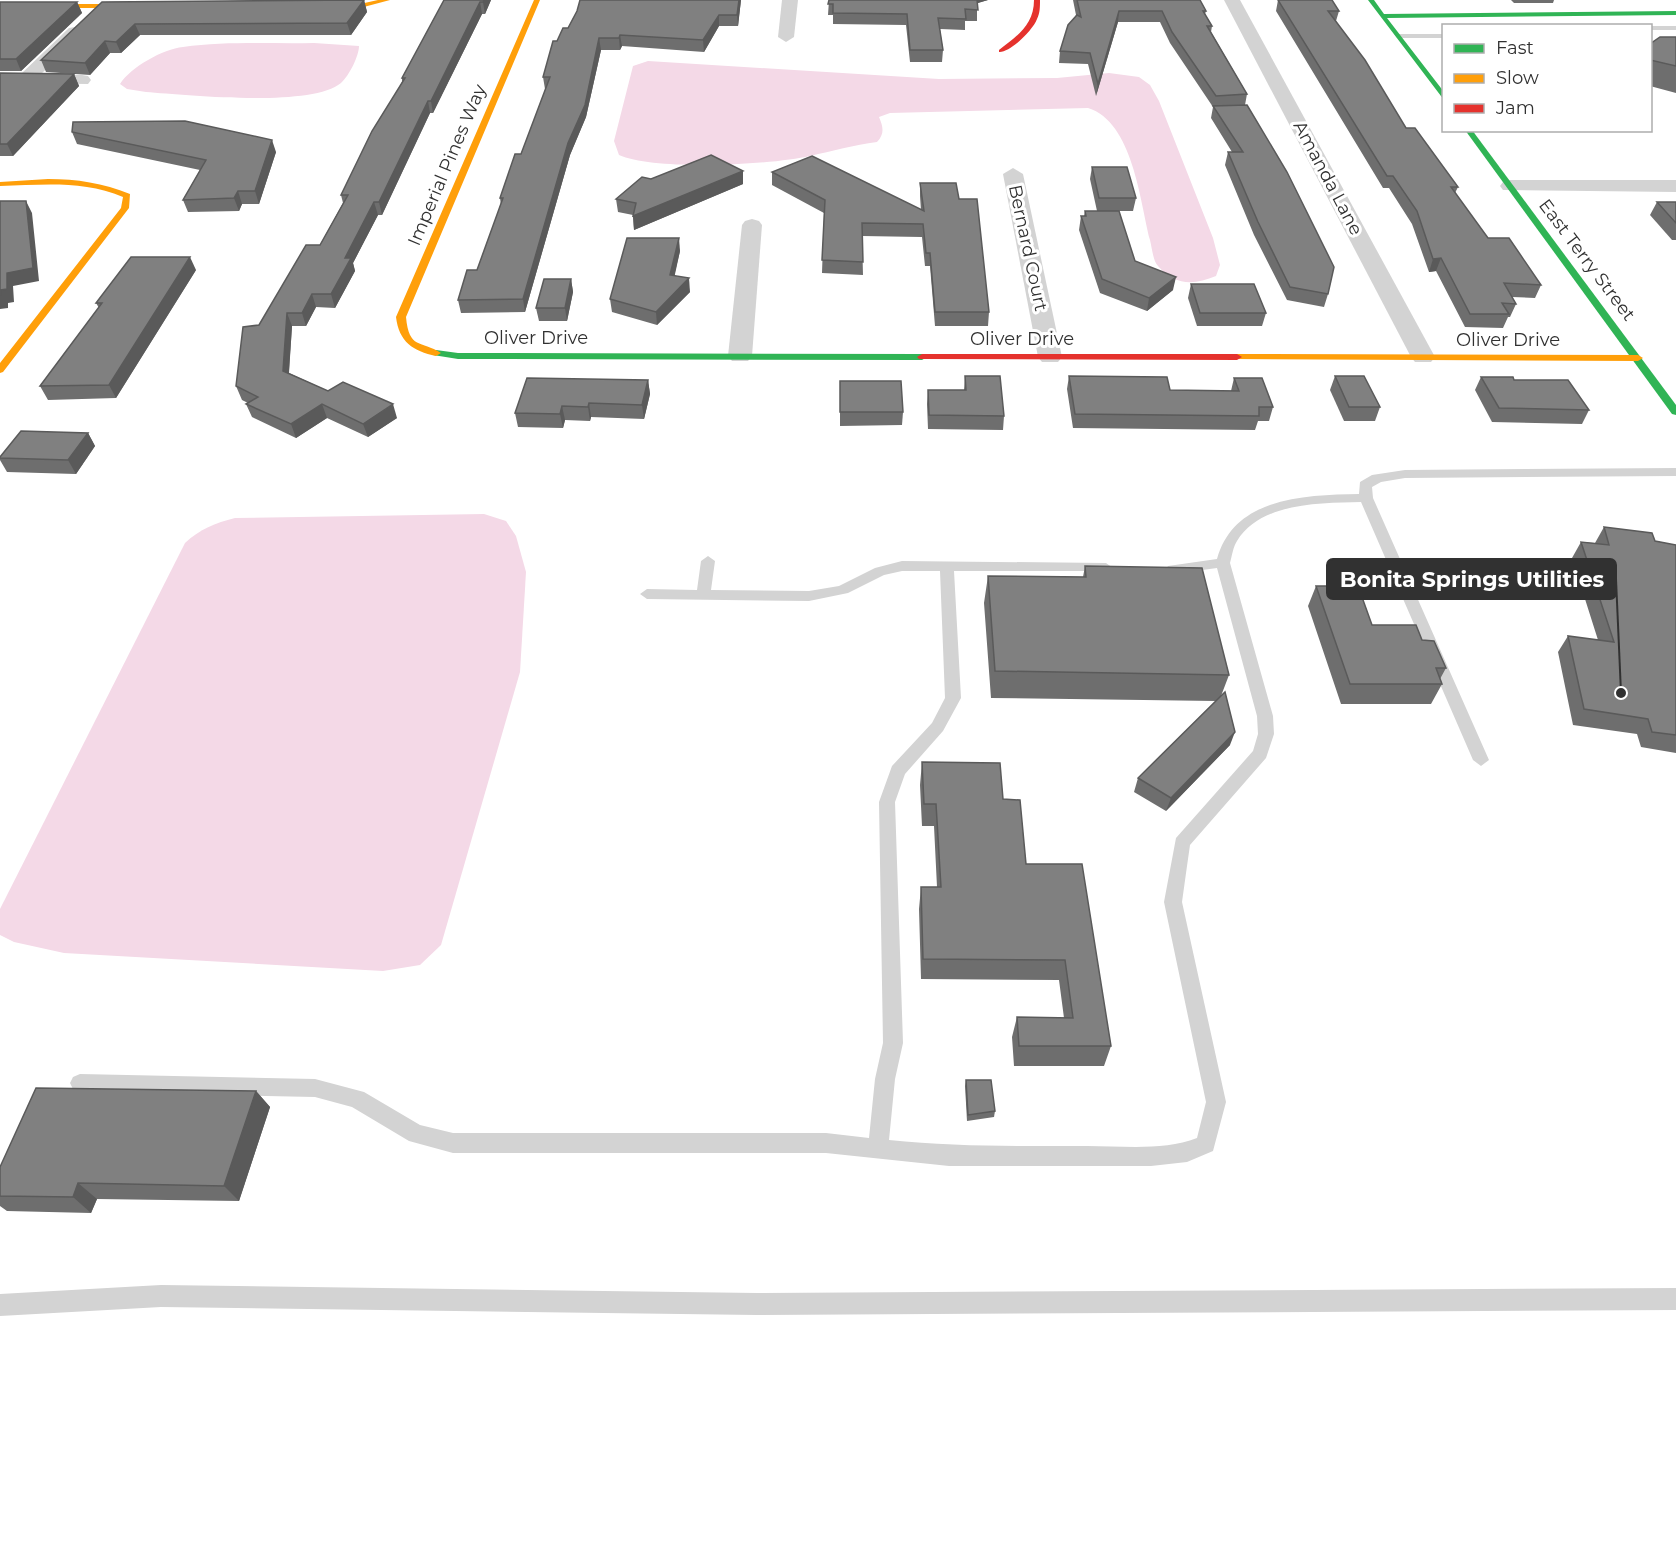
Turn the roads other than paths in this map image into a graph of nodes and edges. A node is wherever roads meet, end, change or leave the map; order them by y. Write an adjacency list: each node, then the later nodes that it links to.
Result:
1 (537, 0): 29 (street, Imperial Pines Way)
2 (790, 0): 17 (street)
3 (1037, 0): 18 (street)
4 (1232, 0): 33 (street, Amanda Lane)
5 (1370, 0): 12 (street)
6 (383, 2): 10 (street)
7 (0, 6): 8 (street)
8 (102, 6): 9 (street); 20 (street)
9 (159, 6)
10 (301, 6)
11 (1676, 13): 12 (street)
12 (1382, 16): 15 (street)
13 (1652, 28): 14 (lane)
14 (1676, 28)
15 (1397, 36): 16 (lane); 22 (street)
16 (1442, 36)
17 (786, 37)
18 (1000, 51)
19 (0, 78): 20 (street)
20 (27, 78): 21 (street)
21 (82, 80)
22 (1442, 97)
23 (1470, 132): 26 (street, East Terry Street)
24 (1013, 174): 32 (street, Bernard Court)
25 (0, 184): 30 (street)
26 (1510, 186): 27 (street); 34 (street, East Terry Street)
27 (1676, 186)
28 (752, 225): 31 (street)
29 (408, 344): 31 (street, Oliver Drive)
30 (9, 349): 35 (street)
31 (740, 356): 32 (street, Oliver Drive)
32 (1050, 357): 33 (street, Oliver Drive)
33 (1423, 357): 34 (street, Oliver Drive)
34 (1638, 358): 36 (street, East Terry Street)
35 (0, 370)
36 (1676, 412)
37 (1676, 472): 38 (lane)
38 (1366, 498): 40 (lane); 46 (lane)
39 (708, 561): 45 (lane)
40 (1223, 563): 43 (lane); 48 (lane)
41 (946, 566): 42 (lane); 45 (lane); 48 (lane)
42 (1119, 568)
43 (1154, 569)
44 (647, 594): 45 (lane)
45 (703, 595)
46 (1481, 760)
47 (80, 1083): 48 (lane)
48 (878, 1147)
49 (1676, 1299): 50 (lane)
50 (0, 1305)

